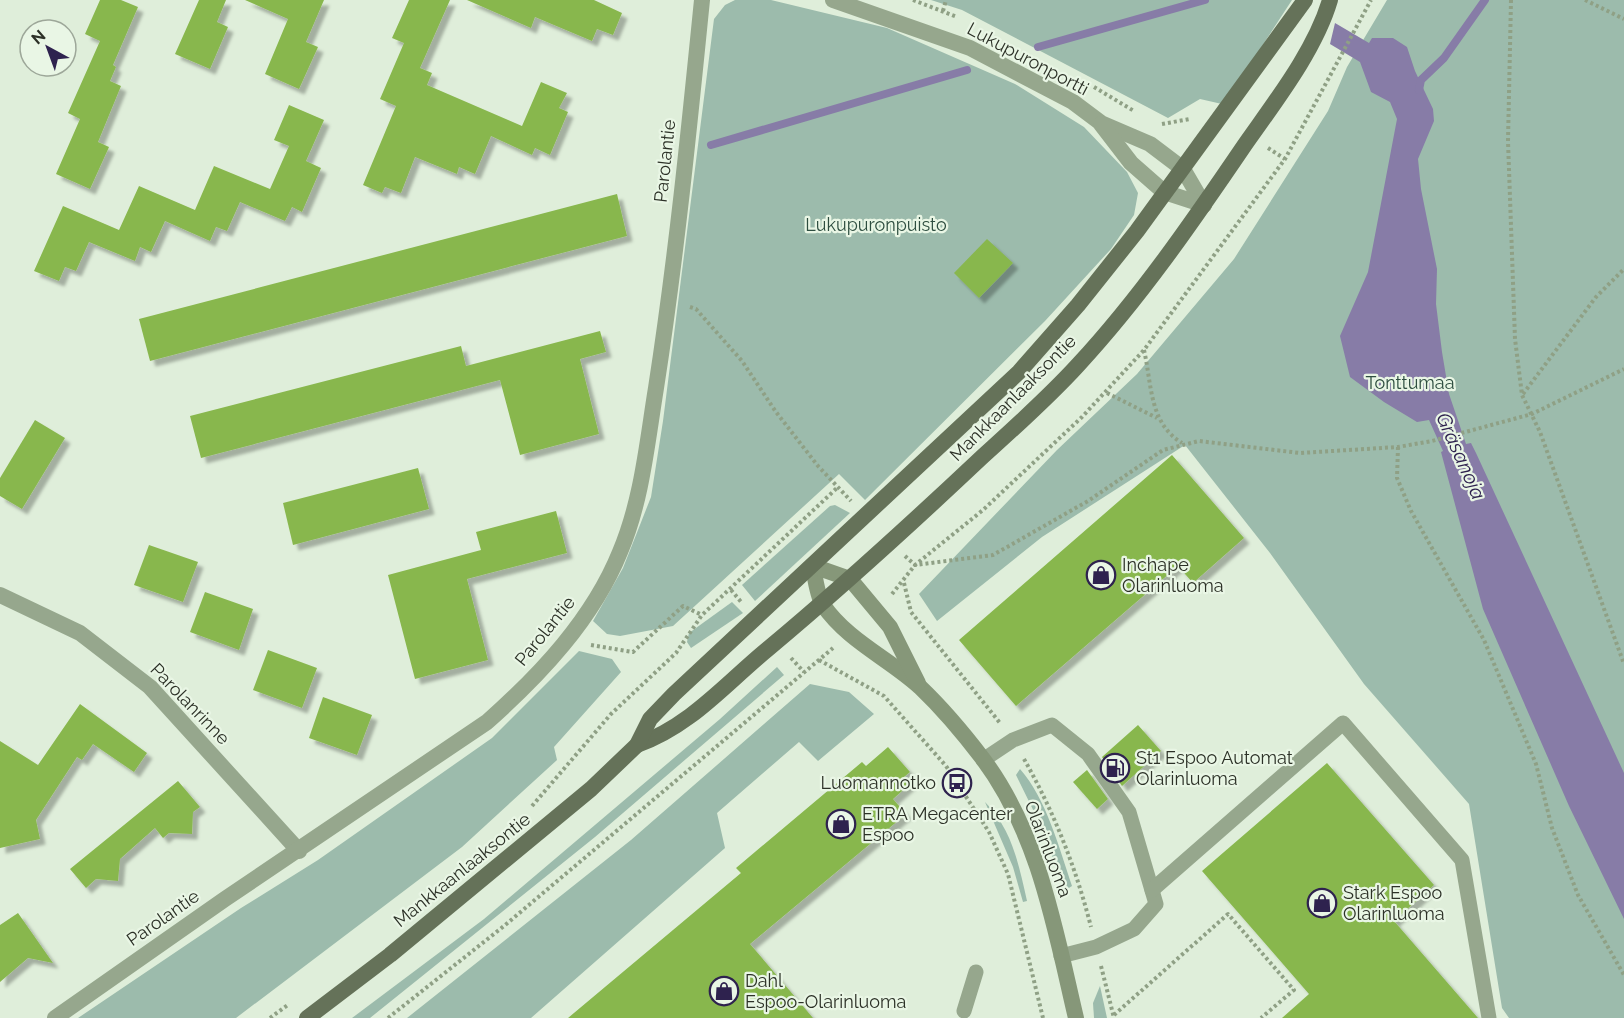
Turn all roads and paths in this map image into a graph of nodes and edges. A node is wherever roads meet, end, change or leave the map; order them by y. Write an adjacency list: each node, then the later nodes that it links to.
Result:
1 (702, 0): 15 (street, Parolantie)
2 (833, 0): 10 (street, Lukupuronportti)
3 (946, 0): 8 (path)
4 (1305, 0): 11 (main road, Mankkaanlaaksontie)
5 (1330, 0): 13 (main road, Mankkaanlaaksontie)
6 (1511, 0): 19 (path)
7 (1585, 0): 9 (path)
8 (943, 11)
9 (1624, 19)
10 (1101, 123): 11 (street, Lukupuronportti); 12 (street, Lukupuronportti)
11 (1183, 169): 12 (main road, Mankkaanlaaksontie); 13 (street, Lukupuronportti)
12 (1164, 192): 13 (street, Lukupuronportti); 24 (main road, Mankkaanlaaksontie)
13 (1204, 205): 26 (main road, Mankkaanlaaksontie)
14 (1624, 269): 19 (path)
15 (670, 300): 29 (path); 36 (street, Parolantie)
16 (1144, 350): 21 (path)
17 (1624, 369): 20 (path)
18 (1107, 393): 21 (path)
19 (1522, 394): 20 (path)
20 (1532, 414): 23 (path); 31 (path)
21 (1157, 418): 22 (path)
22 (1182, 443): 23 (path); 25 (path)
23 (1398, 447): 40 (path)
24 (813, 566): 26 (main road); 28 (main road, Olarinluoma); 33 (main road, Mankkaanlaaksontie)
25 (915, 566)
26 (850, 579): 28 (main road, Mankkaanlaaksontie); 32 (main road, Olarinluoma)
27 (0, 595): 36 (street, Parolanrinne)
28 (822, 603): 32 (main road, Olarinluoma); 33 (main road, Mankkaanlaaksontie)
29 (702, 615): 30 (path); 35 (path)
30 (594, 646)
31 (1624, 664)
32 (919, 687): 34 (main road, Olarinluoma)
33 (637, 745): 46 (main road, Mankkaanlaaksontie)
34 (983, 760): 37 (lane); 38 (main road, Olarinluoma)
35 (530, 808)
36 (299, 851): 44 (street, Parolantie)
37 (1152, 890): 38 (lane); 51 (lane)
38 (1061, 956): 49 (main road, Olarinluoma)
39 (976, 972): 42 (lane)
40 (1624, 975)
41 (291, 1003): 45 (path)
42 (964, 1011)
43 (1114, 1015): 50 (path)
44 (55, 1018)
45 (270, 1018)
46 (307, 1018)
47 (388, 1018): 48 (path)
48 (1043, 1018)
49 (1076, 1018)
50 (1261, 1018)
51 (1489, 1018)

